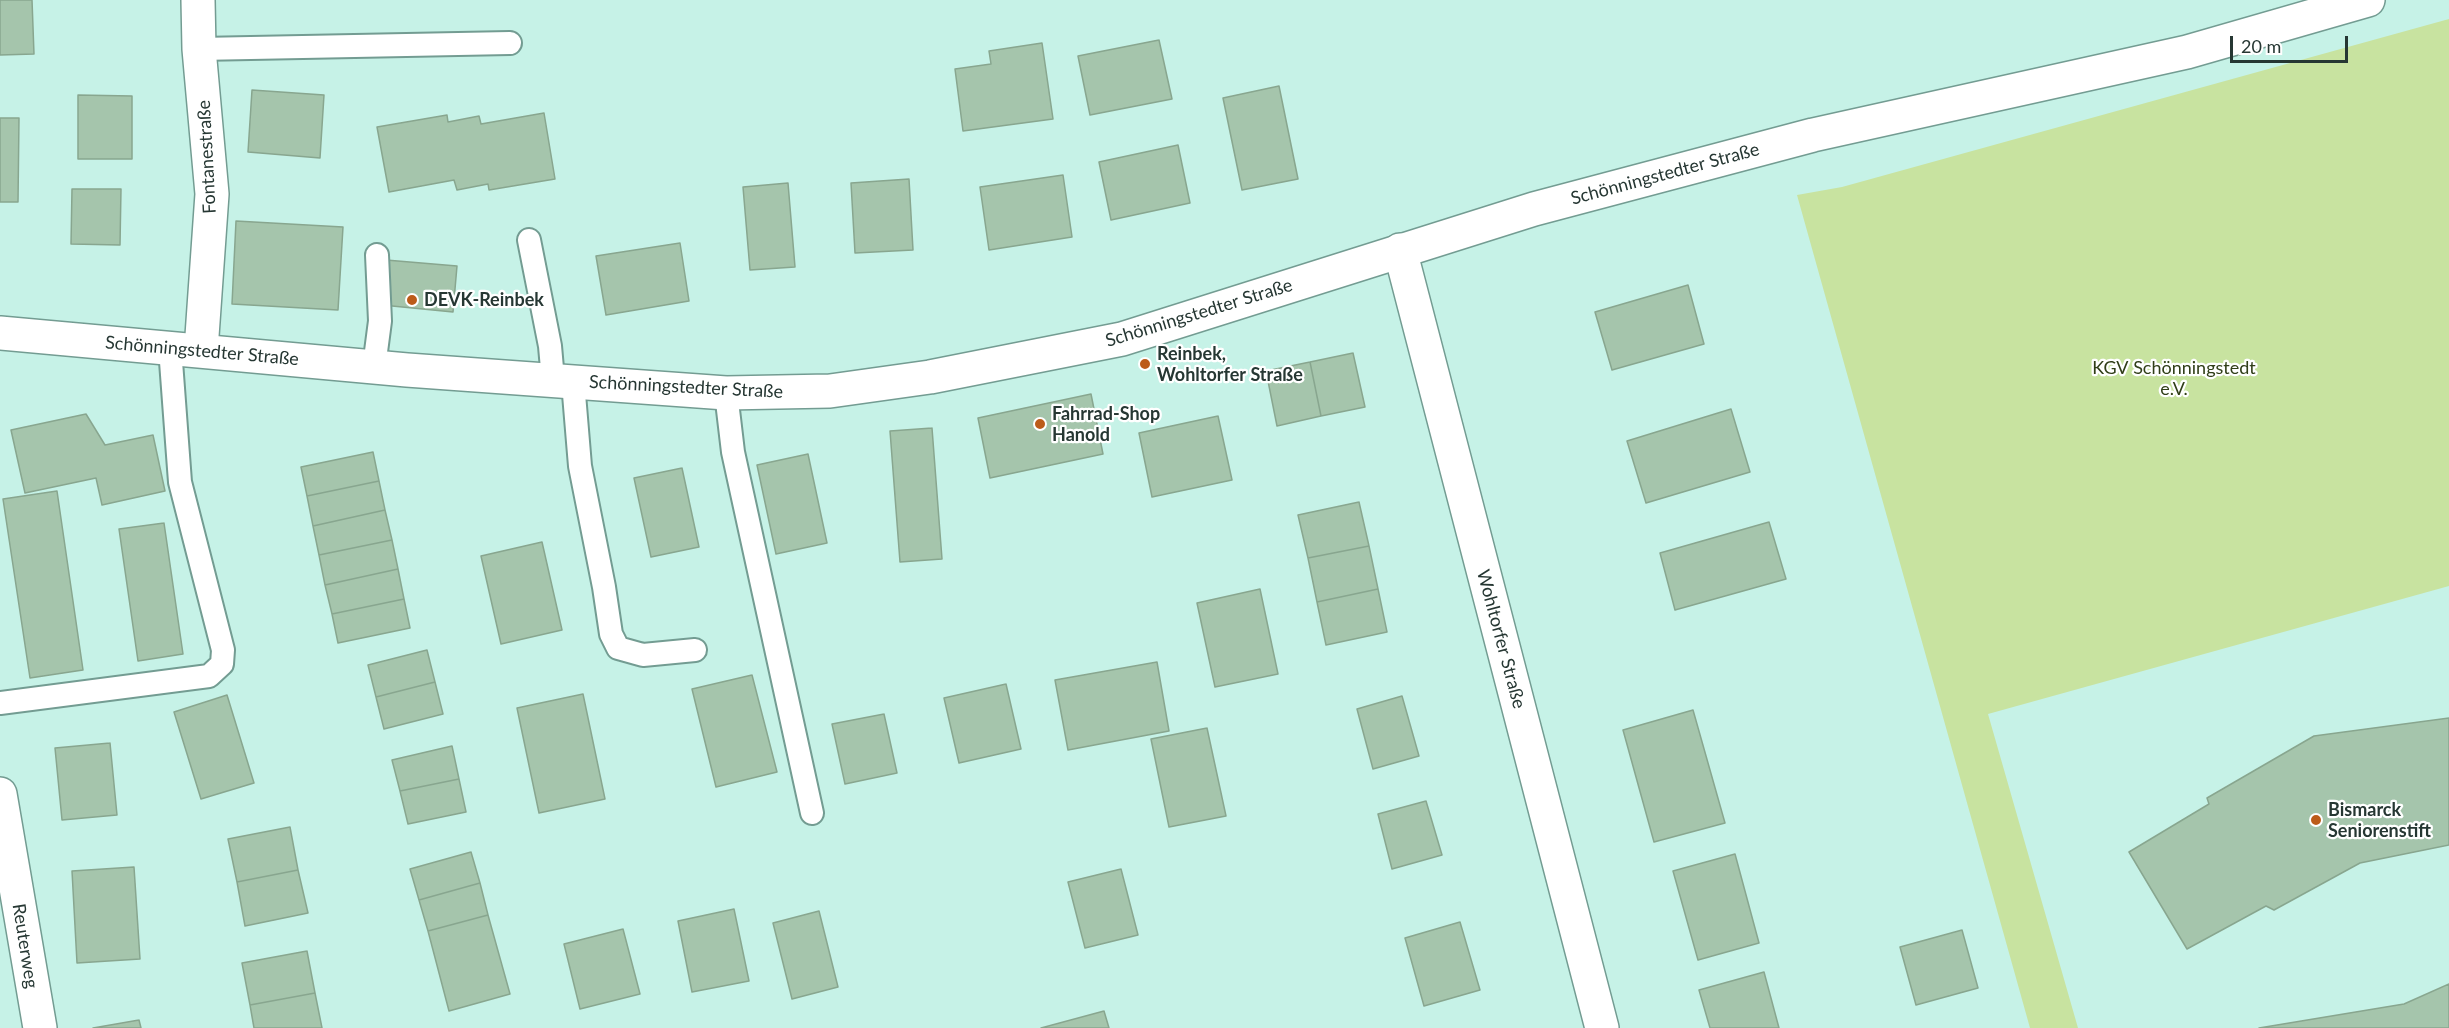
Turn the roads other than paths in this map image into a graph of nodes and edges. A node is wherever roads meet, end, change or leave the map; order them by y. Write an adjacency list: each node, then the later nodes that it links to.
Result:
1 (198, 0): 4 (main road, Fontanestraße)
2 (2368, 0): 6 (main road, Schönningstedter Straße)
3 (510, 43): 4 (lane)
4 (199, 48): 9 (main road, Fontanestraße)
5 (529, 240): 11 (lane)
6 (1400, 250): 12 (main road, Schönningstedter Straße); 18 (main road, Wohltorfer Straße)
7 (377, 255): 10 (lane)
8 (0, 333): 9 (main road, Schönningstedter Straße)
9 (185, 349): 10 (main road, Schönningstedter Straße); 14 (lane)
10 (374, 367): 11 (main road, Schönningstedter Straße)
11 (563, 381): 12 (main road, Schönningstedter Straße); 13 (lane)
12 (726, 393): 16 (lane)
13 (695, 650)
14 (0, 703)
15 (0, 794): 17 (main road, Reuterweg)
16 (812, 813)
17 (40, 1028)
18 (1602, 1028)

